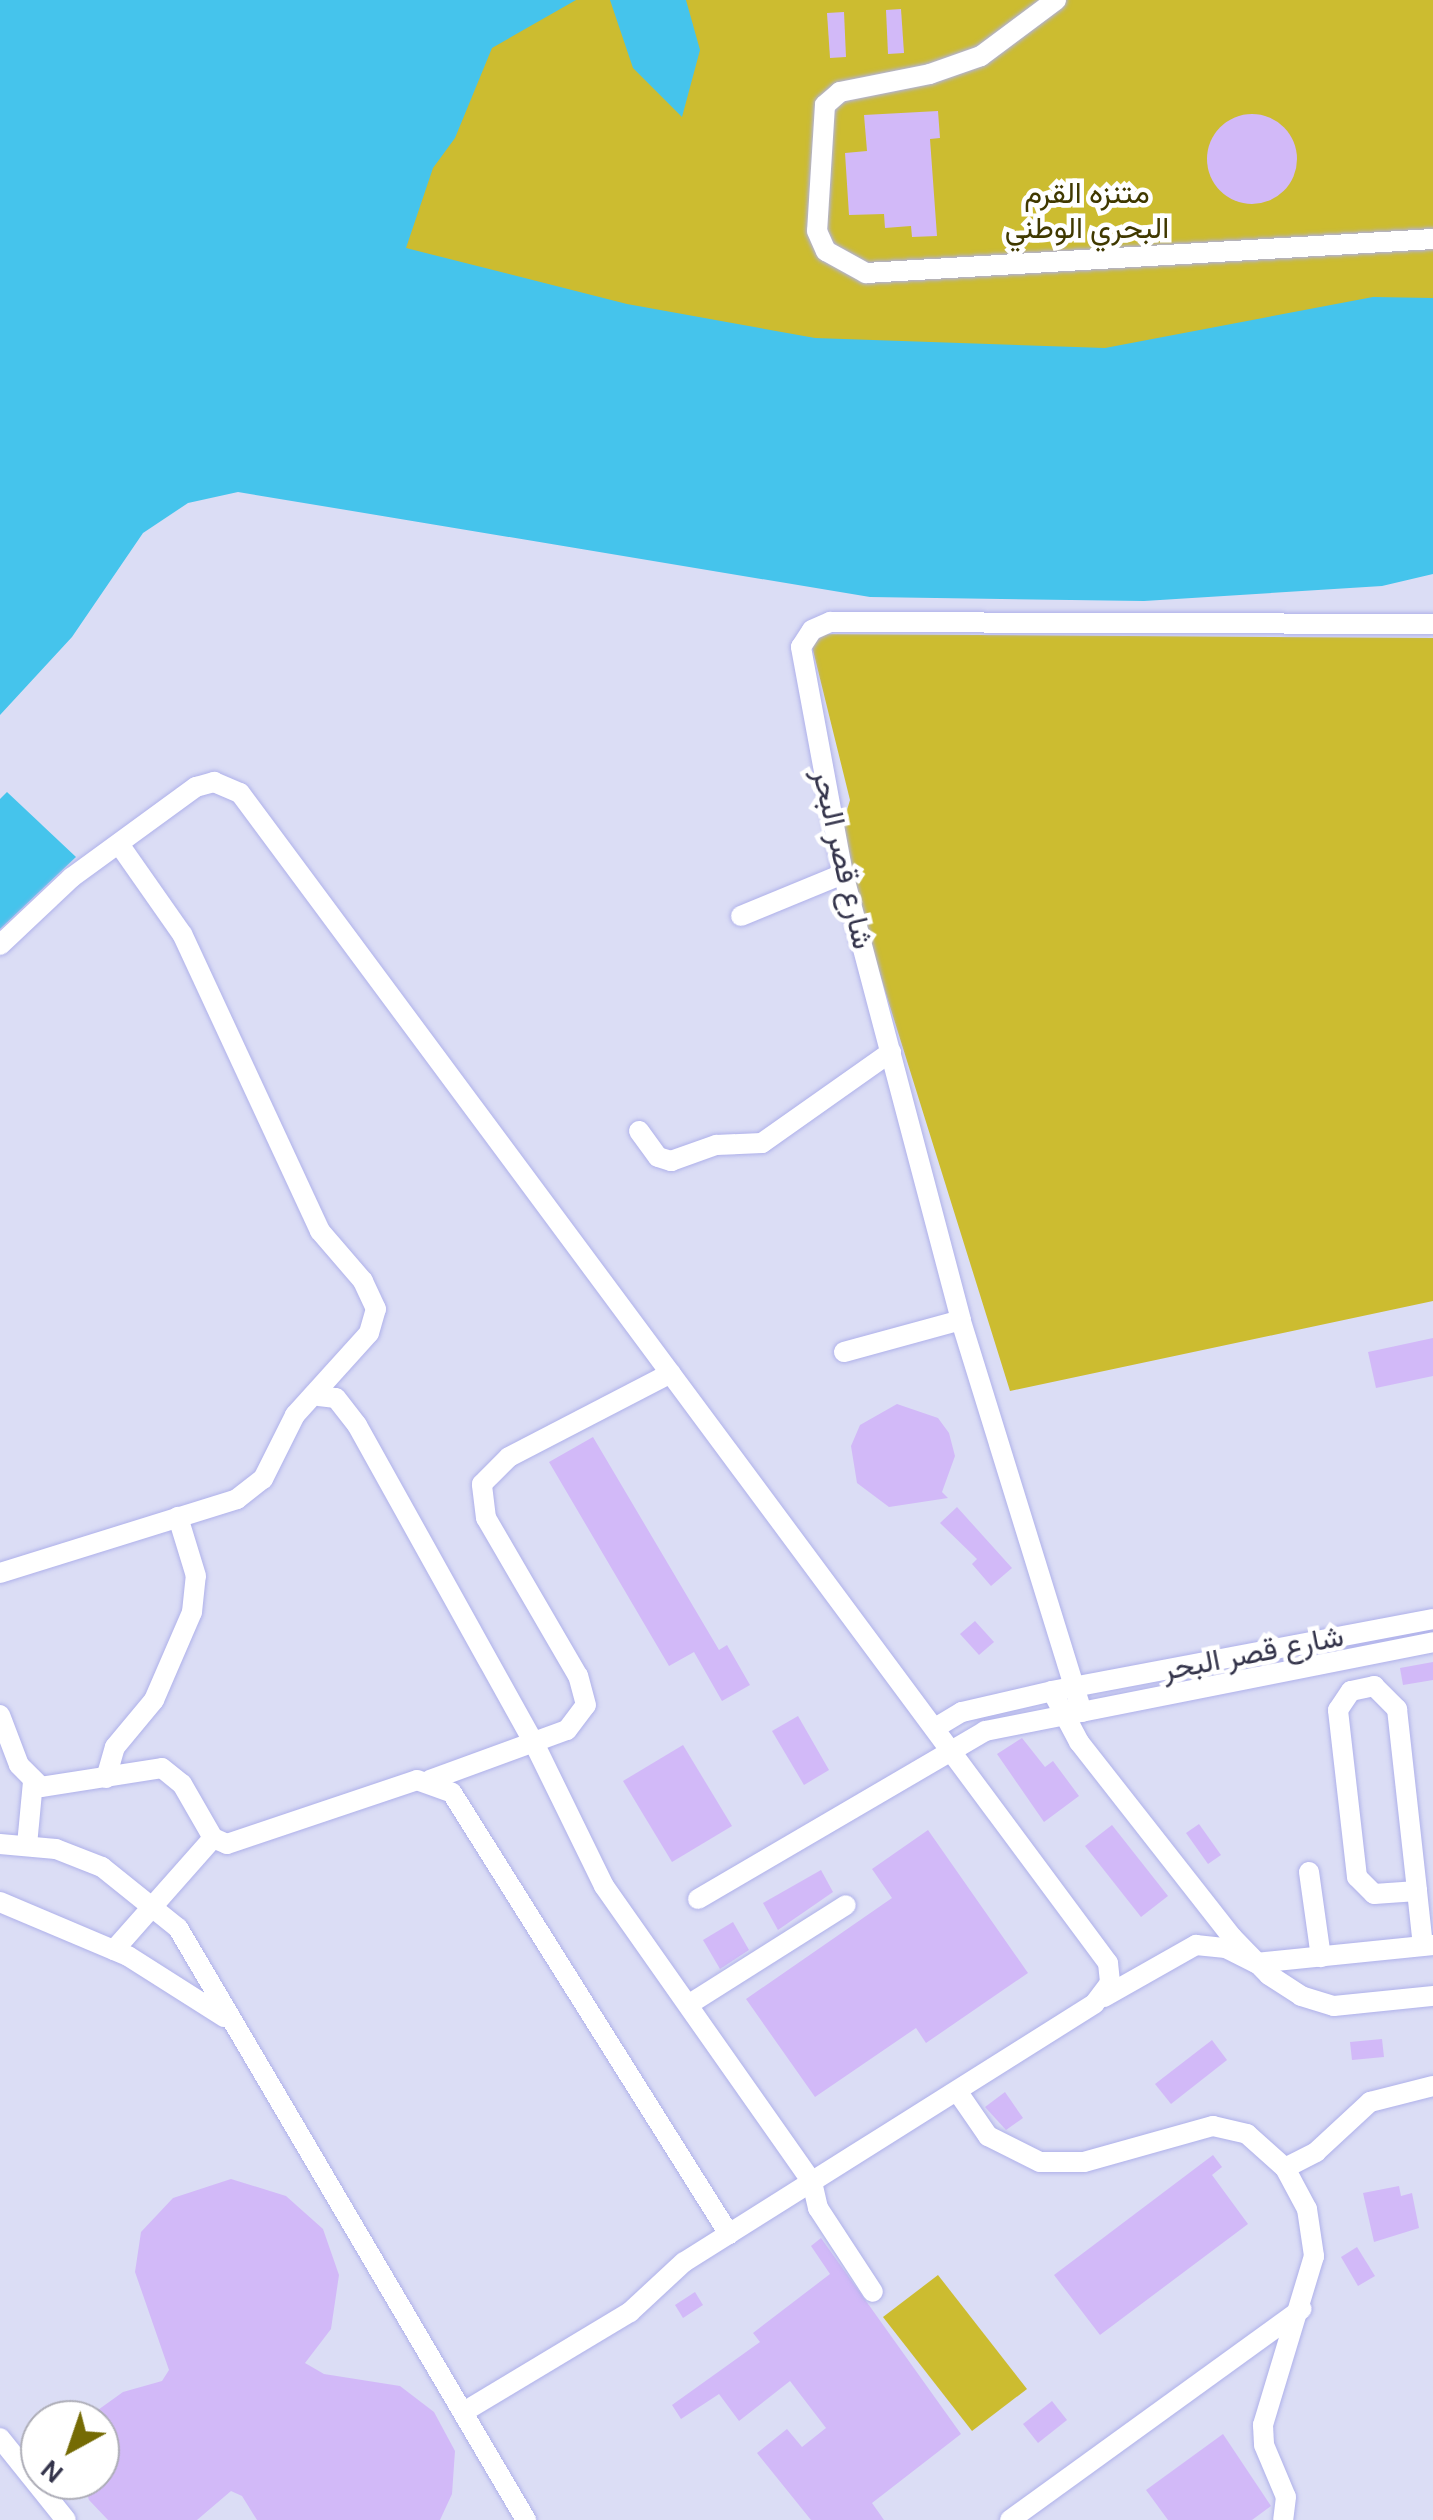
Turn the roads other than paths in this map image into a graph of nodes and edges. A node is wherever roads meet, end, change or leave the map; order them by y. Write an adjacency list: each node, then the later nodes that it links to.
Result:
1 (1056, 0): 2 (street)
2 (1433, 239)
3 (1433, 624): 5 (street, شارع قصر البحر)
4 (119, 844): 7 (street); 12 (street); 13 (street)
5 (843, 874): 6 (street); 8 (street, شارع قصر البحر)
6 (740, 916)
7 (0, 945)
8 (891, 1052): 9 (street); 10 (street, شارع قصر البحر)
9 (640, 1131)
10 (961, 1320): 11 (street); 18 (street, شارع قصر البحر)
11 (844, 1352)
12 (671, 1373): 21 (street); 22 (street)
13 (318, 1396): 14 (street); 22 (street)
14 (178, 1517): 15 (street); 24 (street)
15 (0, 1572)
16 (1433, 1619): 18 (street, شارع قصر البحر)
17 (1433, 1642): 20 (street, شارع قصر البحر)
18 (1063, 1689): 20 (street, شارع قصر البحر); 21 (street, شارع قصر البحر)
19 (0, 1715): 26 (street)
20 (1073, 1715): 23 (street, شارع قصر البحر); 39 (street)
21 (935, 1728): 23 (street)
22 (534, 1742): 25 (street); 42 (street)
23 (950, 1748): 32 (street, شارع قصر البحر); 41 (street)
24 (106, 1778): 26 (street); 27 (street)
25 (430, 1780): 27 (street); 48 (street)
26 (34, 1782): 29 (street)
27 (213, 1838): 34 (street)
28 (0, 1844): 29 (street)
29 (27, 1845): 34 (street)
30 (1309, 1872): 38 (street)
31 (1416, 1891): 31 (street); 36 (street)
32 (698, 1899)
33 (0, 1902): 37 (street)
34 (153, 1902): 37 (street); 43 (street)
35 (846, 1904): 42 (street)
36 (1428, 1946): 38 (street)
37 (114, 1950): 43 (street)
38 (1322, 1956): 39 (street)
39 (1256, 1963): 40 (street); 41 (street)
40 (1433, 1996)
41 (1102, 1999): 45 (street)
42 (691, 2002): 47 (street)
43 (226, 2018): 51 (street)
44 (1433, 2086): 46 (street)
45 (957, 2091): 46 (street); 47 (street)
46 (1285, 2168): 50 (street)
47 (812, 2182): 48 (street); 49 (street)
48 (729, 2234): 51 (street)
49 (874, 2292)
50 (1302, 2309): 55 (street); 56 (street)
51 (466, 2411): 54 (street)
52 (0, 2438): 53 (street)
53 (66, 2520)
54 (526, 2520)
55 (1010, 2520)
56 (1283, 2520)

